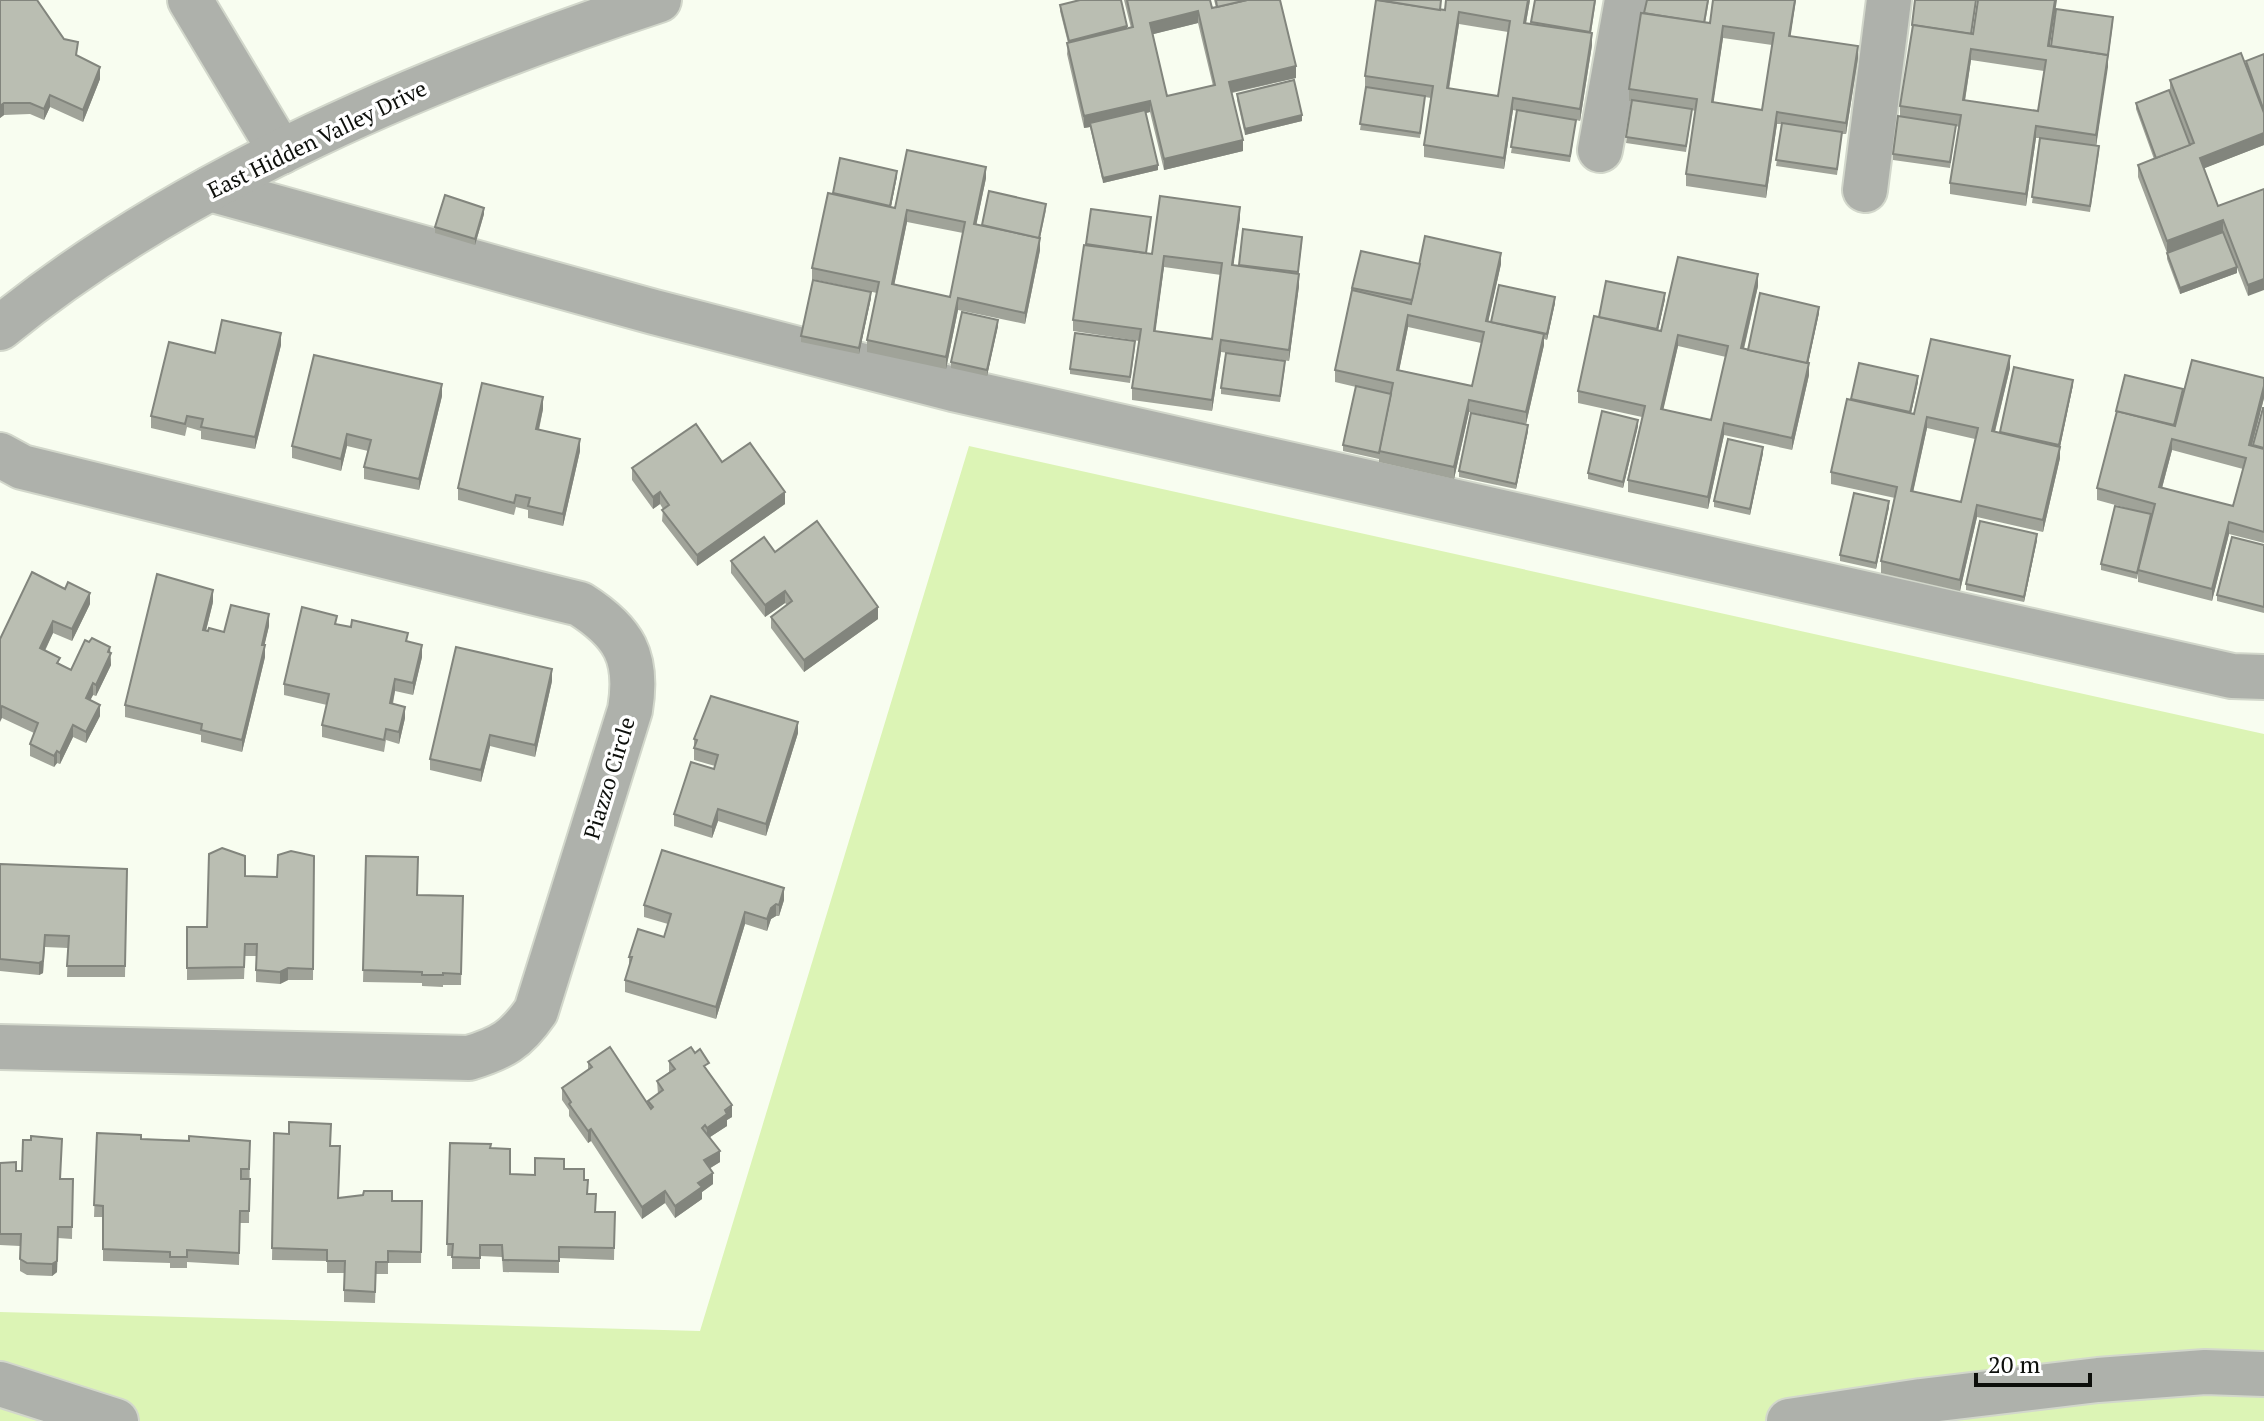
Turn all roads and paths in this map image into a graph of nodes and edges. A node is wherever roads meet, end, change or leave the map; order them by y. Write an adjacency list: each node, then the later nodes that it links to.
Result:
1 (190, 0): 6 (street)
2 (659, 0): 6 (street, East Hidden Valley Drive)
3 (1627, 0): 5 (street)
4 (1889, 0): 8 (street)
5 (1600, 150)
6 (281, 152): 7 (street, East Hidden Valley Drive)
7 (210, 189): 9 (street, East Hidden Valley Drive); 11 (street)
8 (1865, 190)
9 (0, 328)
10 (0, 455): 12 (street, Piazzo Circle)
11 (2264, 677)
12 (0, 1047)
13 (2264, 1374): 16 (street)
14 (0, 1384): 15 (street)
15 (116, 1421)
16 (1789, 1421)

